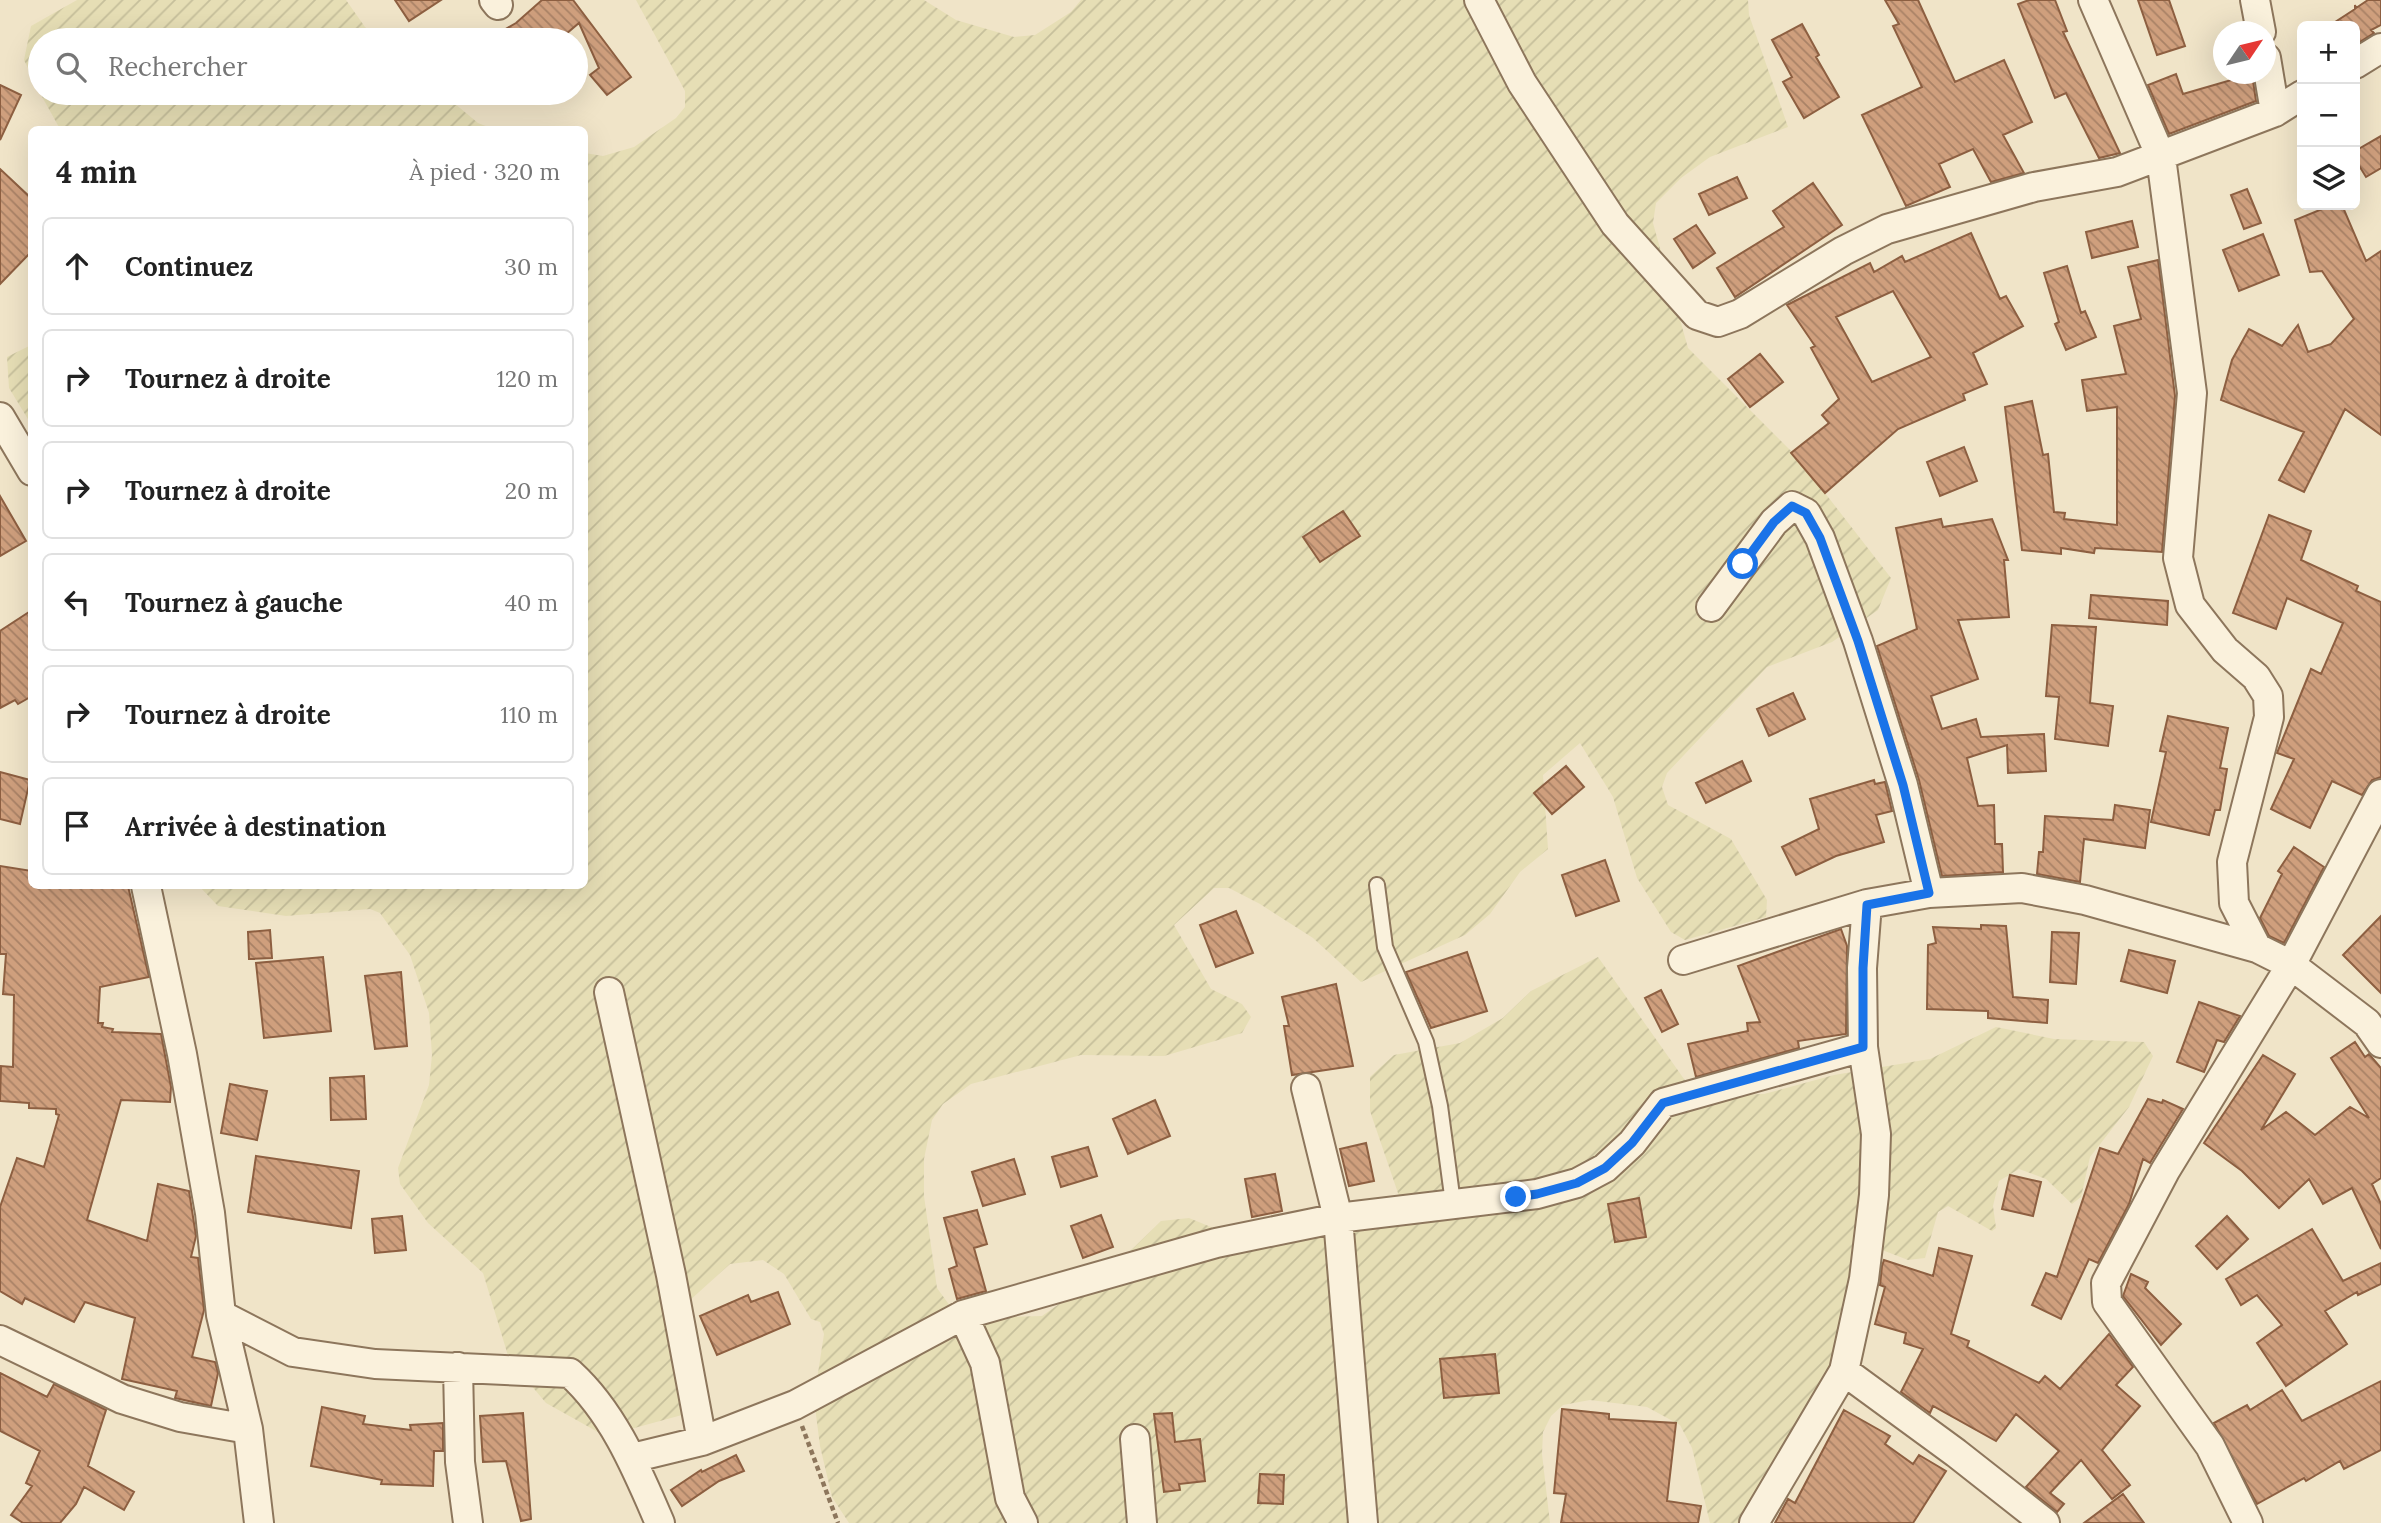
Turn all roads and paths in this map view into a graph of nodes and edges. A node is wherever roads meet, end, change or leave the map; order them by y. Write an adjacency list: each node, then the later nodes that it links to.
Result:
1 (1479, 0): 10 (street)
2 (2093, 0): 10 (street)
3 (2255, 0): 4 (street)
4 (2259, 21)
5 (2381, 48): 6 (street)
6 (2360, 61)
7 (2270, 84): 9 (street)
8 (2297, 98): 9 (street)
9 (2275, 112): 10 (street)
10 (2161, 157): 19 (street)
11 (0, 417): 12 (street)
12 (28, 464)
13 (1711, 607): 17 (street)
14 (2381, 794): 21 (street)
15 (1377, 885): 26 (lane)
16 (147, 889): 28 (street)
17 (1929, 893): 18 (street); 19 (street)
18 (1867, 905): 20 (street); 24 (street)
19 (2257, 948): 21 (street)
20 (1683, 960)
21 (2291, 965): 23 (street); 47 (street)
22 (609, 992): 36 (street)
23 (2381, 1043)
24 (1863, 1047): 26 (street); 32 (street)
25 (1306, 1088): 27 (street)
26 (1453, 1203): 27 (street)
27 (1338, 1218): 29 (street); 44 (street)
28 (222, 1315): 31 (street); 34 (street)
29 (963, 1315): 33 (street); 42 (street)
30 (0, 1340): 34 (street)
31 (458, 1367): 37 (street); 39 (street)
32 (1844, 1371): 45 (street); 46 (street)
33 (795, 1405): 36 (street); 41 (path)
34 (248, 1429): 38 (street)
35 (1135, 1439): 43 (street)
36 (702, 1441): 37 (street)
37 (632, 1458): 40 (street)
38 (259, 1523)
39 (468, 1523)
40 (660, 1523)
41 (838, 1523)
42 (1023, 1523)
43 (1142, 1523)
44 (1363, 1523)
45 (1754, 1523)
46 (2045, 1523)
47 (2248, 1523)

